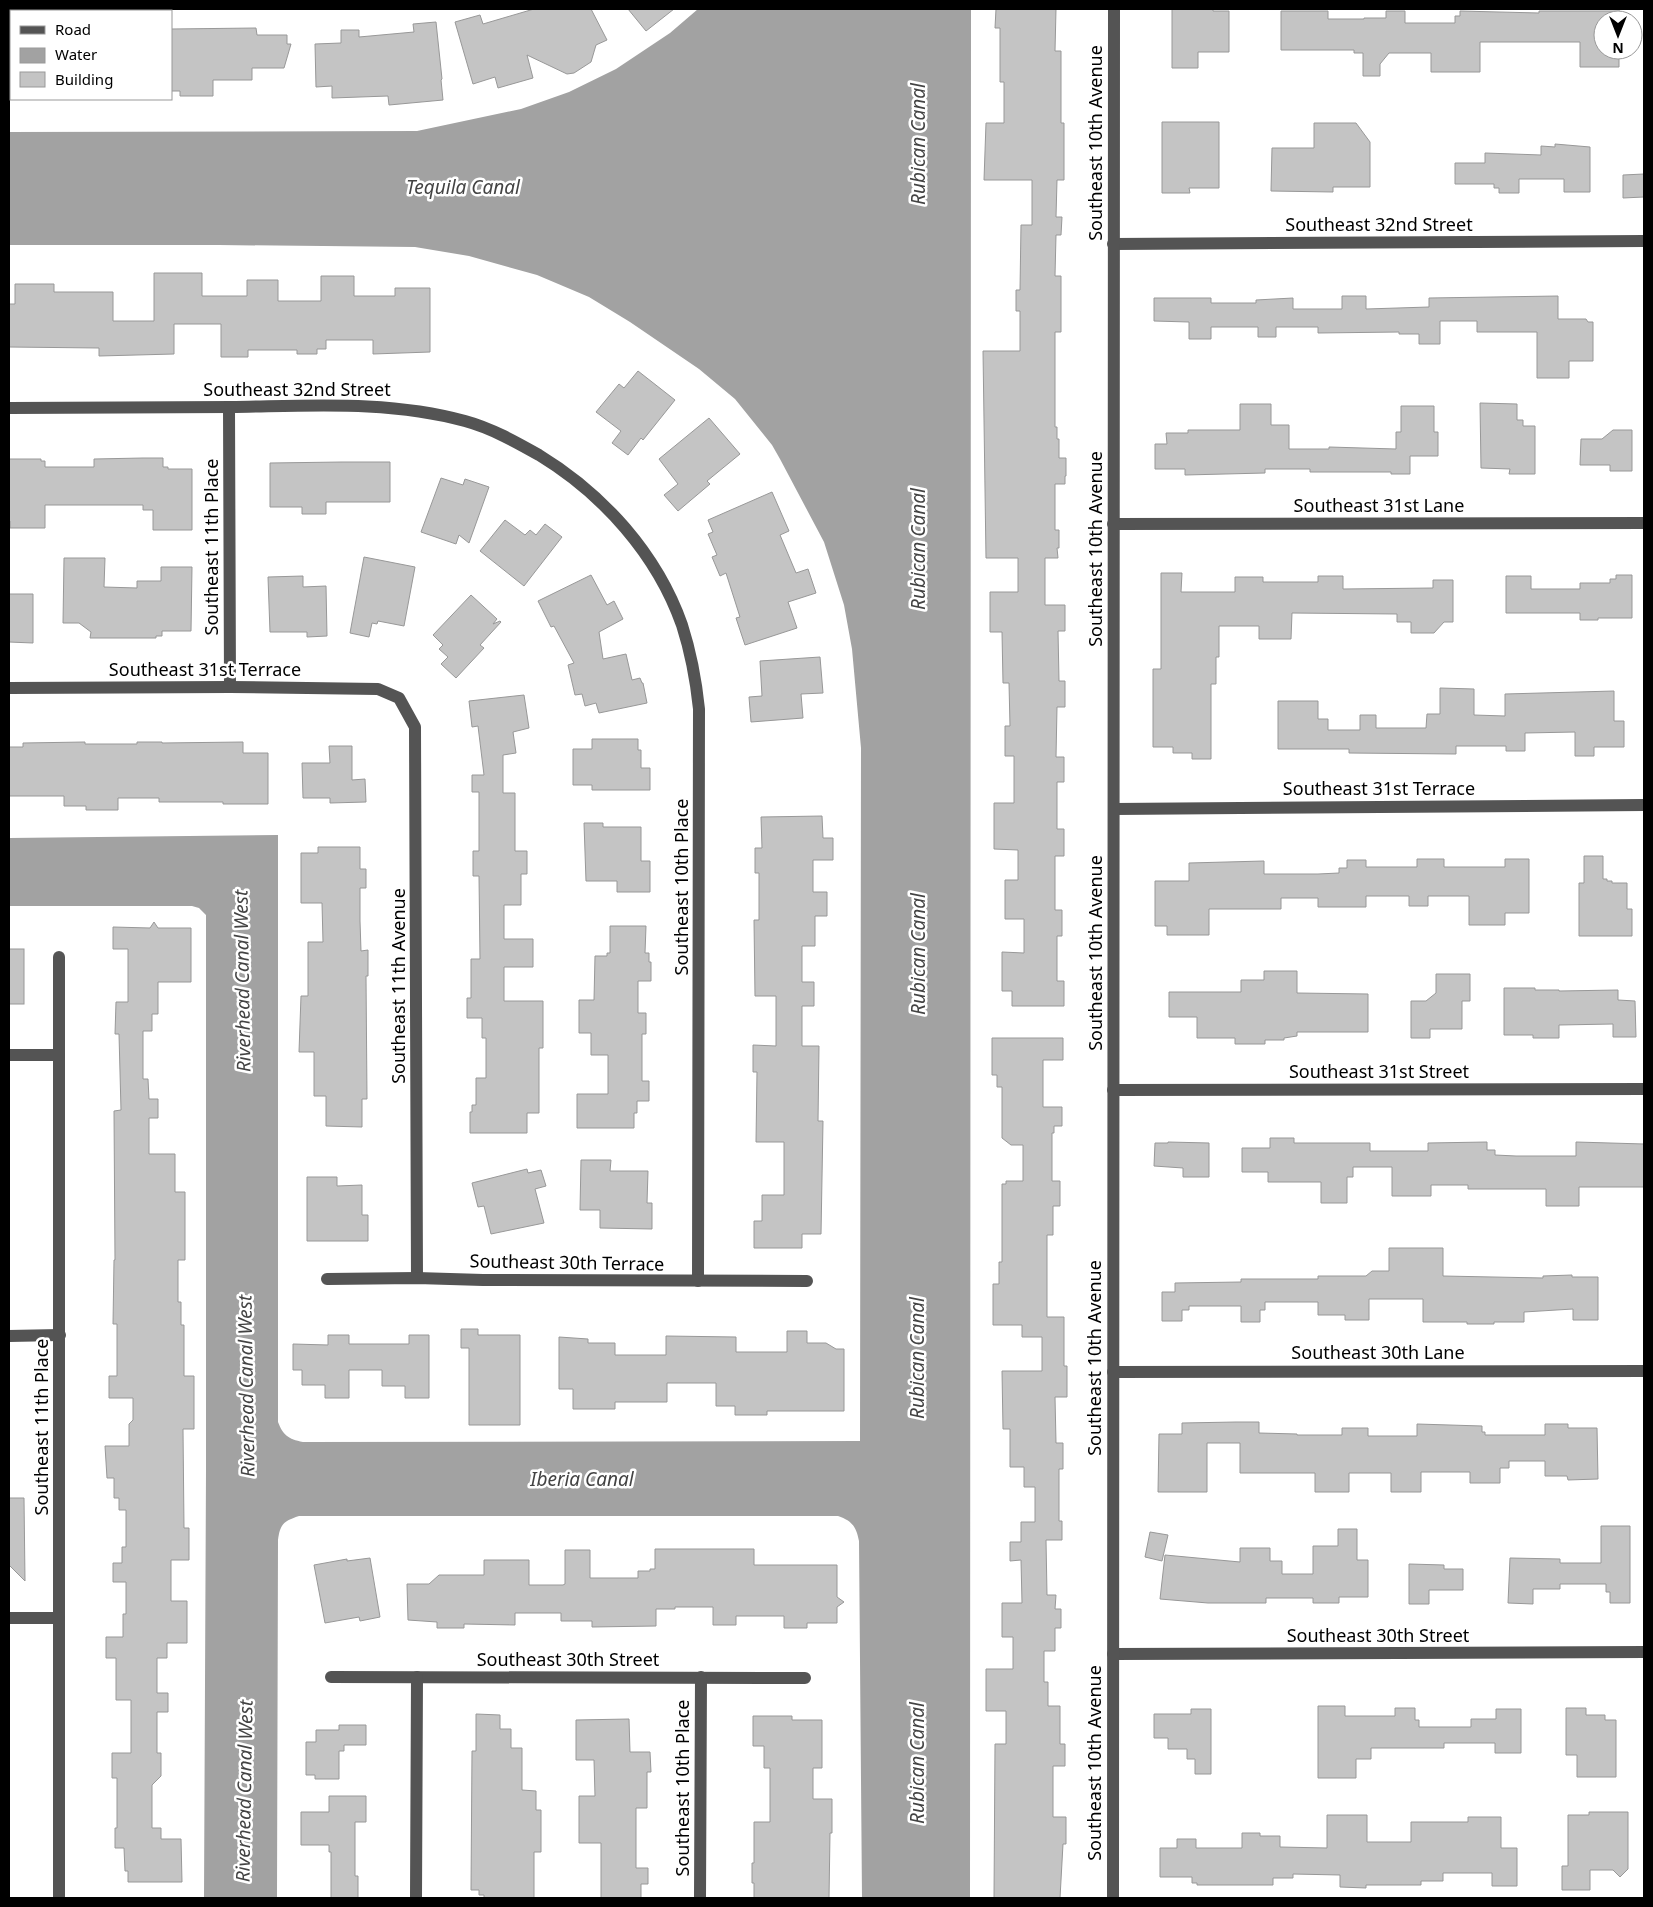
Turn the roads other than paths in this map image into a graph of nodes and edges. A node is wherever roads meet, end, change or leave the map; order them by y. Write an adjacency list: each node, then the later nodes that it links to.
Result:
1 (1114, 9): 3 (street, Southeast 10th Avenue)
2 (1644, 241): 3 (street, Southeast 32nd Street)
3 (1113, 244): 8 (street, Southeast 10th Avenue)
4 (229, 407): 5 (street, Southeast 32nd Street); 6 (street, Southeast 32nd Street); 9 (street, Southeast 11th Place)
5 (9, 408)
6 (614, 515): 21 (street, Southeast 10th Place)
7 (1644, 523): 8 (street, Southeast 31st Lane)
8 (1113, 524): 13 (street, Southeast 10th Avenue)
9 (230, 687): 10 (street, Southeast 31st Terrace); 11 (street, Southeast 31st Terrace)
10 (9, 688)
11 (399, 698): 19 (street, Southeast 11th Avenue)
12 (1644, 805): 13 (street, Southeast 31st Terrace)
13 (1114, 808): 18 (street, Southeast 10th Avenue)
14 (59, 957): 16 (street, Southeast 11th Place)
15 (9, 1055): 16 (street)
16 (59, 1055): 23 (street, Southeast 11th Place)
17 (1644, 1089): 18 (street, Southeast 31st Street)
18 (1113, 1090): 26 (street, Southeast 10th Avenue)
19 (417, 1278): 20 (street, Southeast 30th Terrace); 21 (street, Southeast 30th Terrace)
20 (327, 1279)
21 (698, 1281): 22 (street, Southeast 30th Terrace)
22 (807, 1281)
23 (60, 1335): 24 (street); 28 (street, Southeast 11th Place)
24 (9, 1336)
25 (1644, 1371): 26 (street, Southeast 30th Lane)
26 (1113, 1372): 30 (street, Southeast 10th Avenue)
27 (9, 1618): 28 (street)
28 (59, 1618): 35 (street, Southeast 11th Place)
29 (1644, 1652): 30 (street, Southeast 30th Street)
30 (1113, 1654): 38 (street, Southeast 10th Avenue)
31 (331, 1677): 32 (street, Southeast 30th Street)
32 (416, 1677): 33 (street, Southeast 30th Street); 36 (street)
33 (701, 1677): 34 (street, Southeast 30th Street); 37 (street, Southeast 10th Place)
34 (805, 1678)
35 (59, 1898)
36 (416, 1898)
37 (700, 1898)
38 (1113, 1898)

